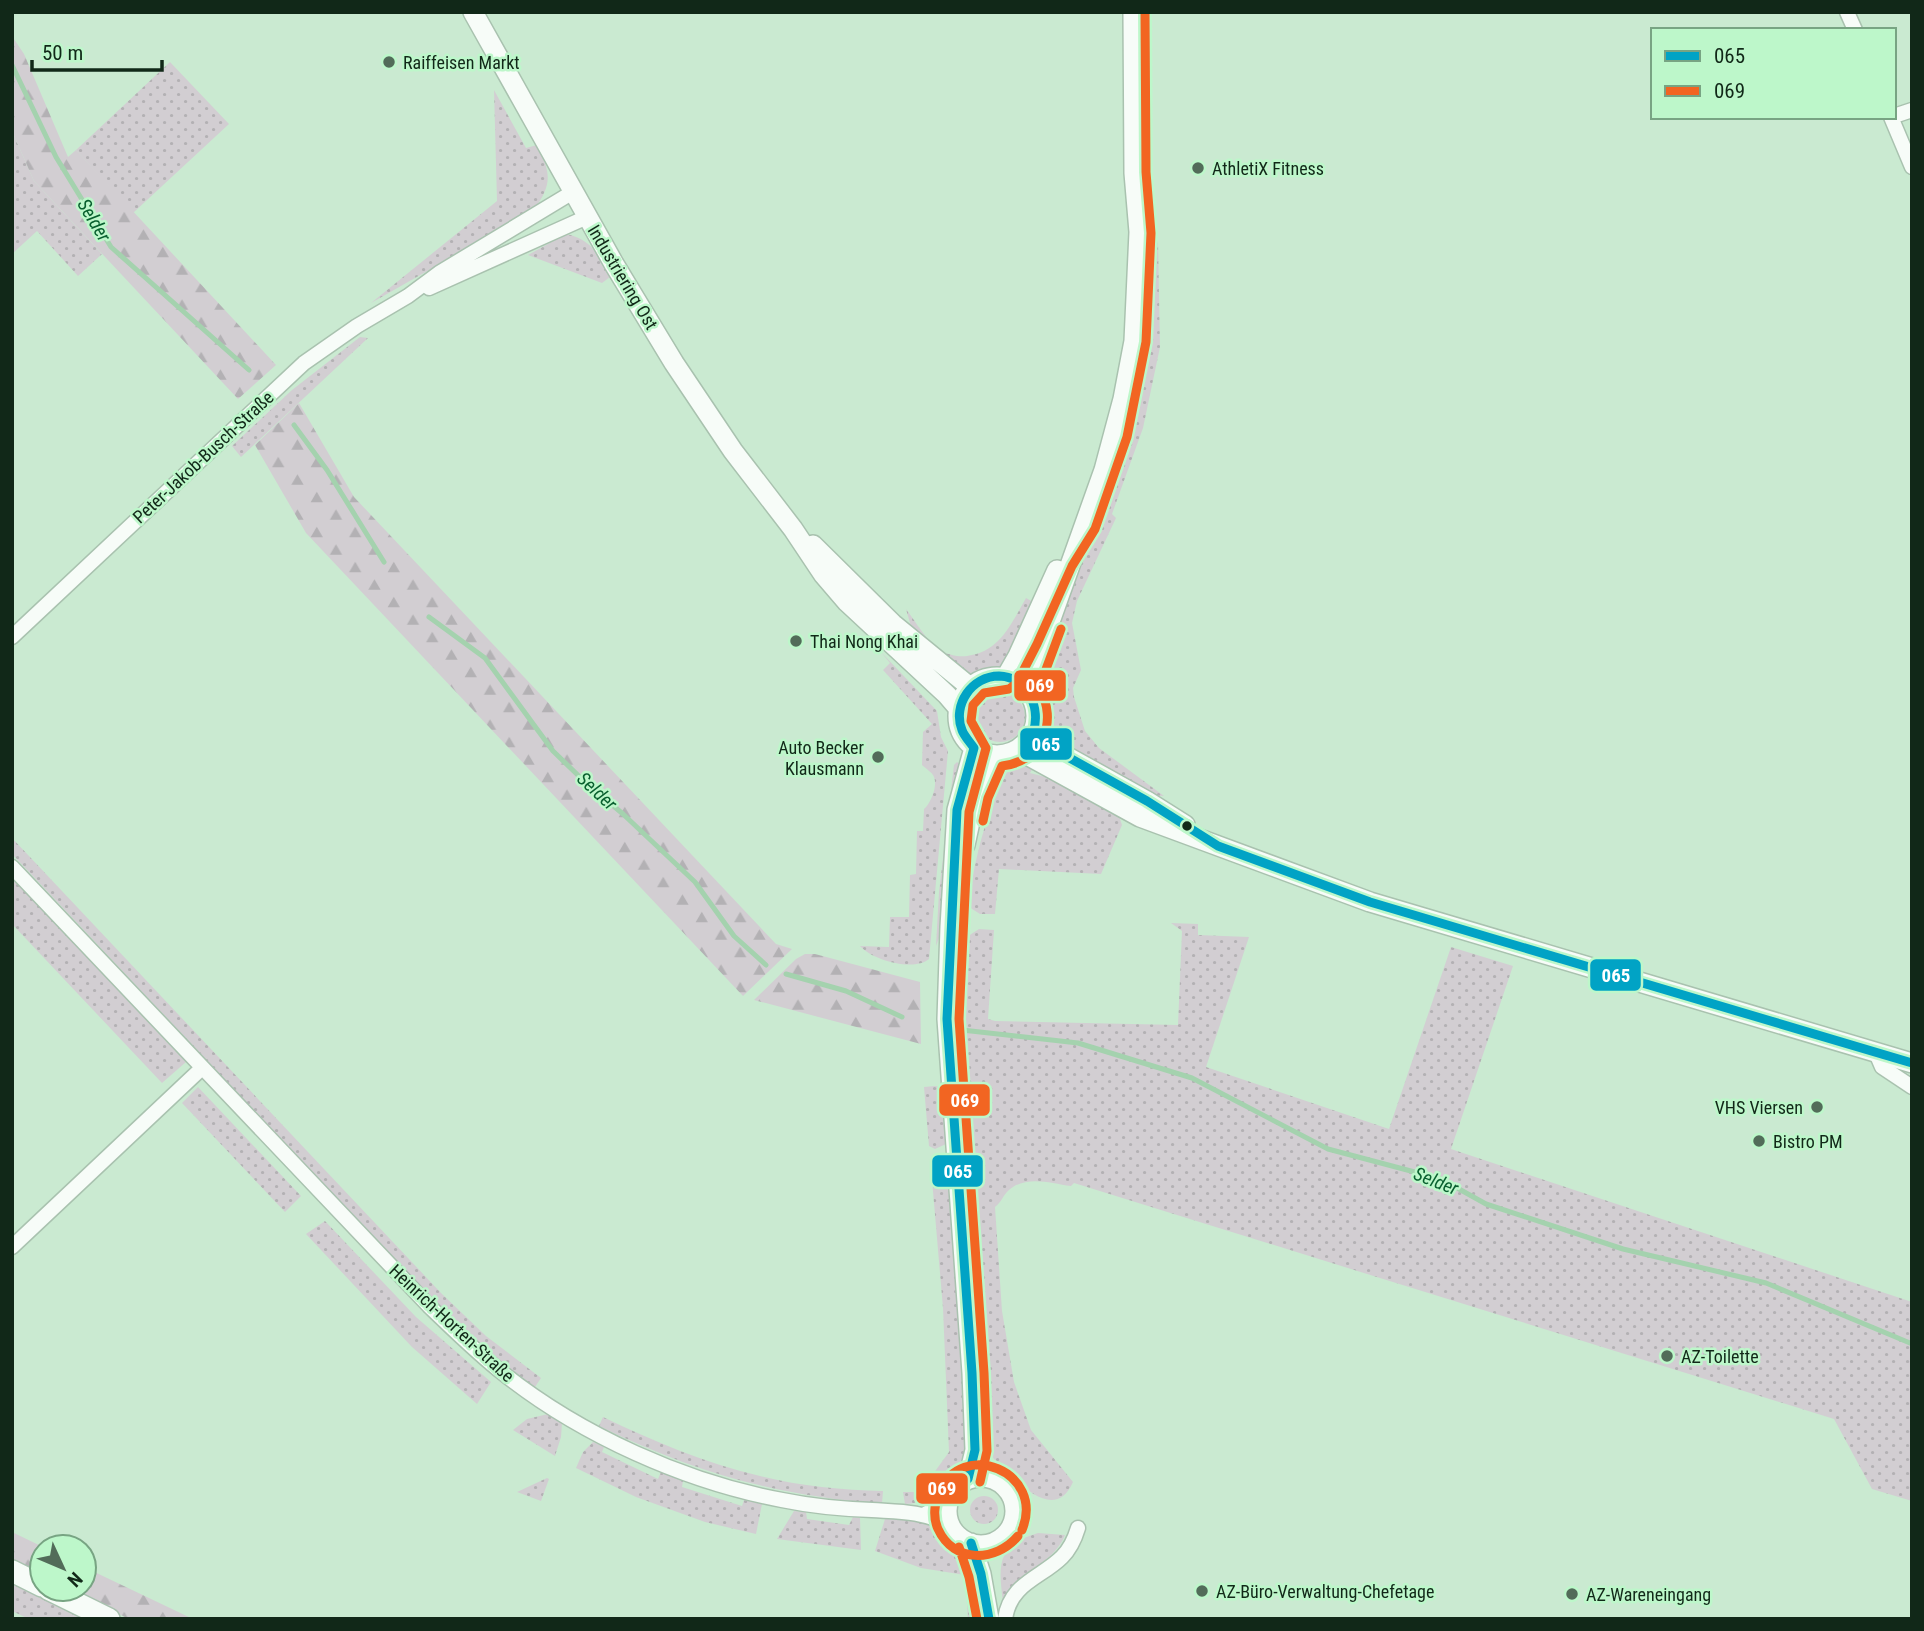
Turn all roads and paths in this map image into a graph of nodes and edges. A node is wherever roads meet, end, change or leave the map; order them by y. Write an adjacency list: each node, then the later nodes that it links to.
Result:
1 (472, 12): 7 (street, Industriering Ost)
2 (1133, 12): 10 (street)
3 (1847, 12): 4 (street)
4 (1854, 28)
5 (1893, 119): 6 (street)
6 (1912, 167)
7 (573, 192): 8 (street, Industriering Ost); 9 (street, Peter-Jakob-Busch-Straße)
8 (587, 217): 9 (street, Peter-Jakob-Busch-Straße); 11 (street, Industriering Ost)
9 (408, 296): 12 (street, Peter-Jakob-Busch-Straße)
10 (1084, 524): 13 (street); 15 (street)
11 (793, 529): 14 (street, Industriering Ost); 16 (street, Industriering Ost)
12 (12, 637)
13 (1006, 677): 14 (street); 15 (street)
14 (970, 687): 16 (street)
15 (1026, 689): 17 (street)
16 (958, 709): 18 (street)
17 (1033, 733): 19 (street); 21 (street)
18 (974, 748): 20 (street); 23 (street)
19 (1018, 750): 20 (street); 21 (street)
20 (994, 755): 23 (street)
21 (1218, 846): 24 (street)
22 (12, 867): 26 (street, Heinrich-Horten-Straße)
23 (951, 904): 29 (street)
24 (1876, 1053): 25 (street); 27 (street)
25 (1912, 1063)
26 (202, 1068): 28 (street); 33 (street, Heinrich-Horten-Straße)
27 (1912, 1087)
28 (12, 1247)
29 (972, 1373): 30 (street); 31 (street)
30 (968, 1479): 31 (street); 32 (street)
31 (995, 1480): 37 (street)
32 (948, 1501): 33 (street); 34 (street)
33 (925, 1514): 34 (street, Heinrich-Horten-Straße)
34 (949, 1524): 36 (street)
35 (1078, 1528): 44 (street)
36 (971, 1543): 37 (street); 42 (street)
37 (993, 1543): 43 (street)
38 (12, 1571): 39 (main road)
39 (28, 1579)
40 (76, 1603): 41 (main road)
41 (109, 1619)
42 (989, 1619)
43 (994, 1619)
44 (1005, 1619)

